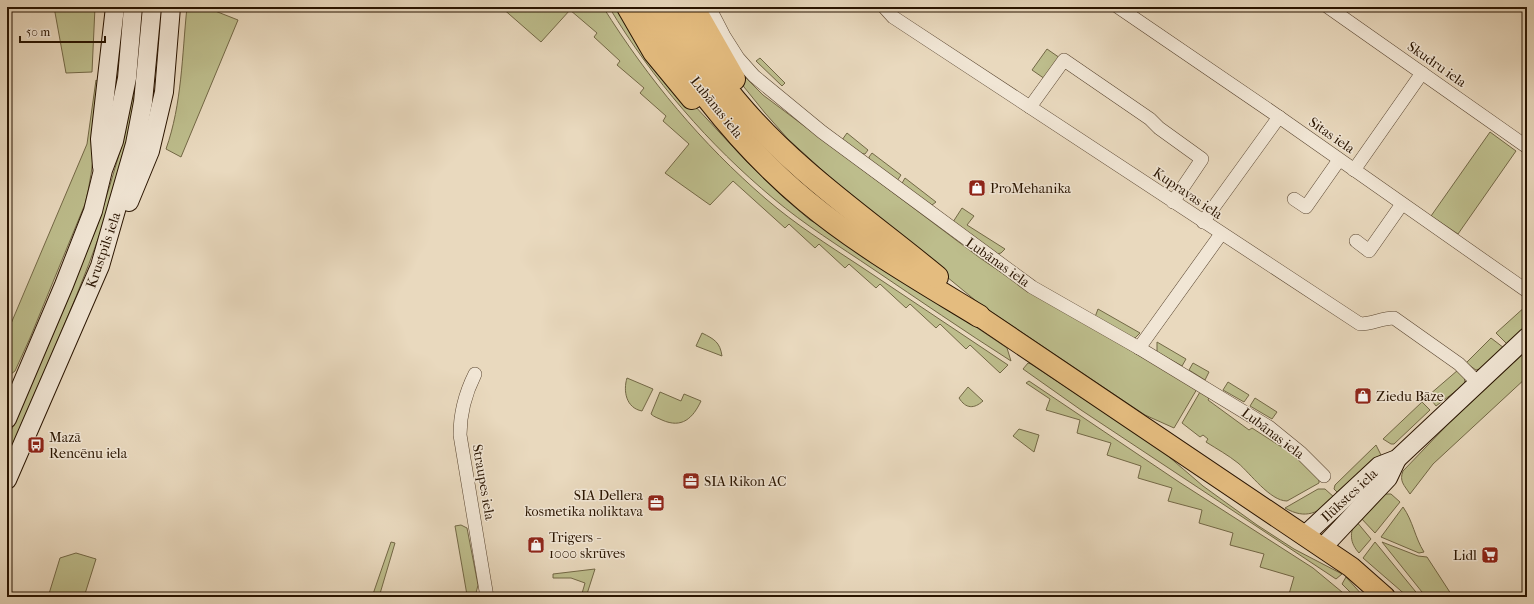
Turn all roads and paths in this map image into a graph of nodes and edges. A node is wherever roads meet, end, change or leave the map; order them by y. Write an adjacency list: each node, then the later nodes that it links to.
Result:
1 (115, 7): 20 (main road)
2 (133, 7): 20 (main road, Krustpils iela)
3 (152, 7): 29 (main road, Krustpils iela)
4 (171, 7): 29 (main road)
5 (628, 7): 19 (highway)
6 (649, 7): 19 (highway, Lubānas iela)
7 (672, 7): 22 (highway, Lubānas iela)
8 (693, 7): 22 (highway)
9 (709, 7): 33 (street, Lubānas iela)
10 (884, 7): 15 (street, Kupravas iela)
11 (1118, 7): 16 (street, Sitas iela)
12 (1328, 7): 13 (street, Skudru iela)
13 (1345, 12): 14 (street, Skudru iela)
14 (1422, 73): 17 (street, Skudru iela); 21 (street)
15 (1030, 107): 24 (street, Kupravas iela); 24 (street)
16 (1279, 117): 18 (street, Sitas iela); 26 (street)
17 (1527, 147)
18 (1339, 160): 21 (street, Sitas iela); 23 (street)
19 (764, 163): 31 (highway, Lubānas iela)
20 (103, 170): 36 (main road, Krustpils iela)
21 (1354, 170): 25 (street, Sitas iela)
22 (808, 175): 31 (highway, Lubānas iela)
23 (1294, 199)
24 (1173, 202): 26 (street, Kupravas iela)
25 (1402, 204): 28 (street); 30 (street, Sitas iela)
26 (1204, 222): 27 (street, Kupravas iela)
27 (1221, 234): 33 (street); 35 (street, Kupravas iela)
28 (1356, 241)
29 (100, 266): 39 (main road, Krustpils iela)
30 (1527, 292)
31 (980, 316): 40 (main road, Lubānas iela)
32 (1526, 339): 35 (main road, Ilūkstes iela)
33 (1139, 348): 38 (street, Lubānas iela)
34 (476, 374): 42 (street, Straupes iela)
35 (1478, 383): 37 (main road, Ilūkstes iela)
36 (7, 418)
37 (1397, 459): 40 (main road, Ilūkstes iela); 41 (main road, Ilūkstes iela)
38 (1324, 476)
39 (7, 480)
40 (1304, 536): 41 (main road, Lubānas iela)
41 (1322, 548): 43 (main road, Lubānas iela)
42 (487, 597)
43 (1385, 597)

